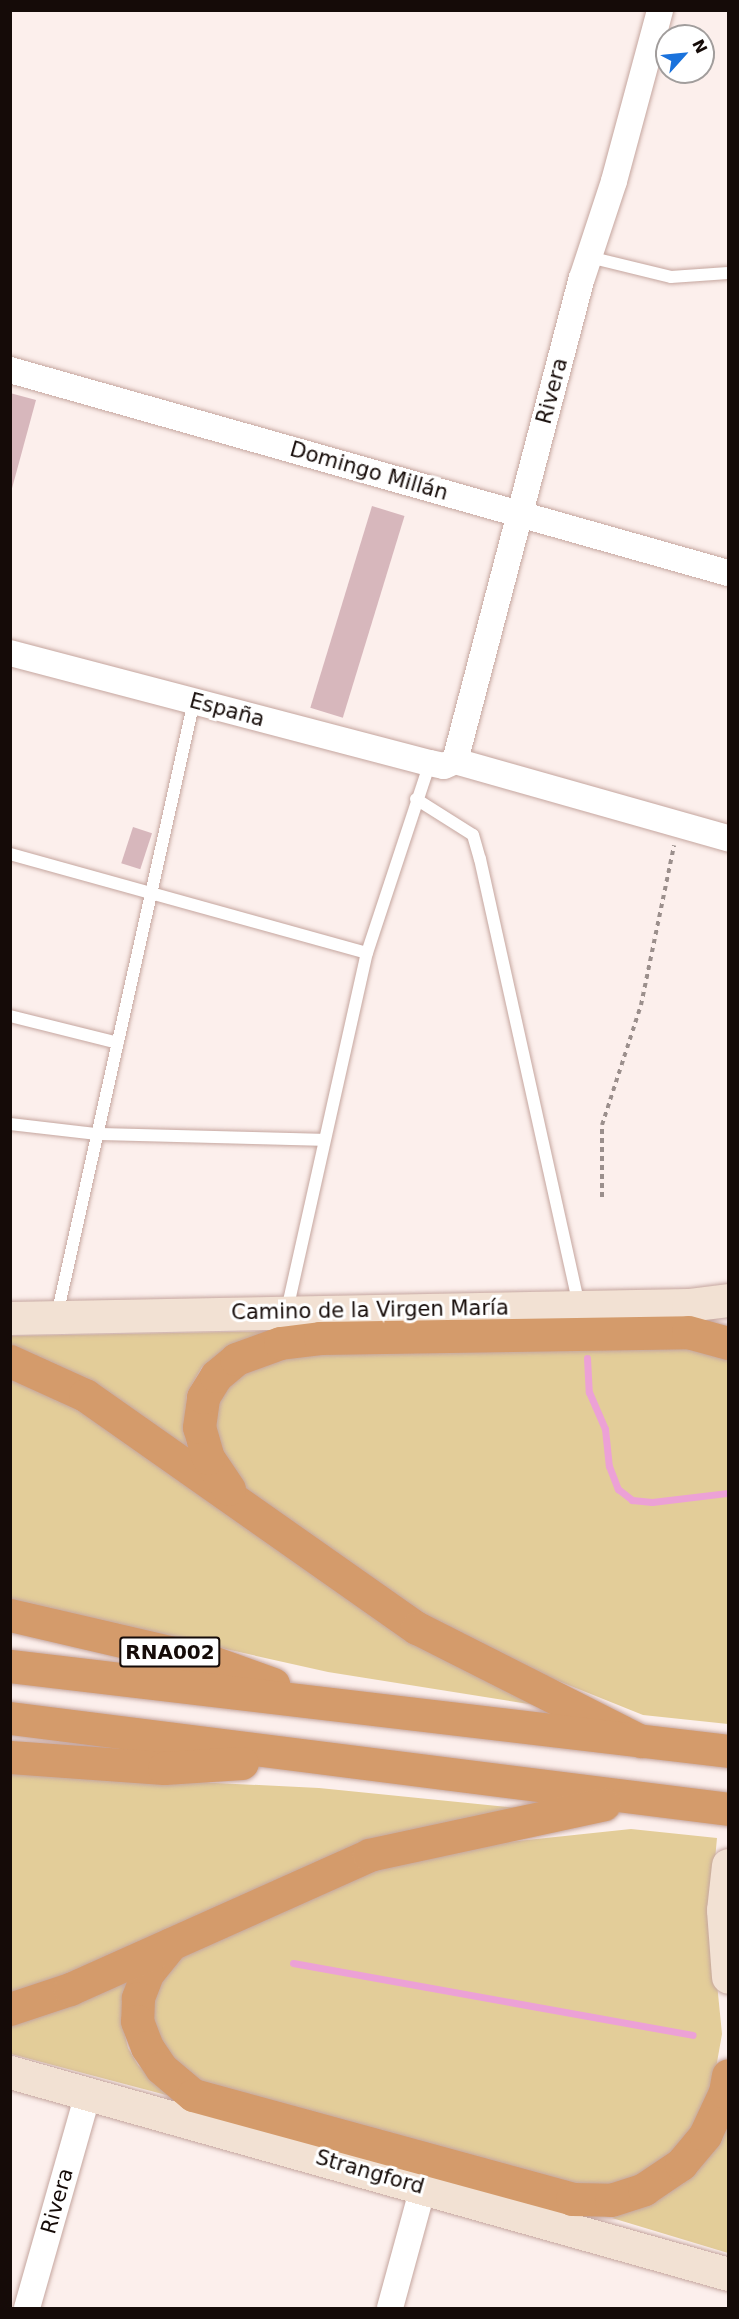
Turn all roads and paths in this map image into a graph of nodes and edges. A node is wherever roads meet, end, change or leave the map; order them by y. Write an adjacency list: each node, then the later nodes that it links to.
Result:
1 (660, 10): 2 (street, Rivera)
2 (589, 257): 3 (lane); 5 (street, Rivera)
3 (729, 273)
4 (10, 369): 5 (street, Domingo Millán)
5 (520, 514): 6 (street, Domingo Millán); 9 (street, Rivera)
6 (729, 573)
7 (10, 653): 8 (street, España)
8 (194, 701): 9 (street, España); 14 (lane)
9 (443, 763): 10 (lane); 11 (street, España)
10 (416, 799): 15 (lane); 23 (lane)
11 (679, 824): 12 (street, España); 21 (path)
12 (729, 838)
13 (10, 854): 14 (lane)
14 (151, 893): 15 (lane); 17 (lane)
15 (367, 953): 20 (lane)
16 (10, 1016): 17 (lane)
17 (118, 1043): 19 (lane)
18 (10, 1124): 19 (lane)
19 (97, 1134): 20 (lane); 24 (lane)
20 (323, 1140): 26 (lane)
21 (602, 1197)
22 (721, 1301): 23 (street, Camino de la Virgen María); 27 (street)
23 (579, 1304): 26 (street, Camino de la Virgen María)
24 (57, 1317): 25 (street, Camino de la Virgen María); 26 (street, Camino de la Virgen María)
25 (10, 1318)
26 (286, 1327): 27 (highway); 29 (highway)
27 (719, 1340)
28 (10, 1361): 29 (highway)
29 (239, 1503): 34 (highway)
30 (10, 1616): 32 (highway, RNA002)
31 (10, 1666): 32 (highway, RNA002)
32 (326, 1704): 34 (highway, RNA002)
33 (10, 1718): 37 (highway)
34 (641, 1741): 35 (highway, RNA002)
35 (729, 1751)
36 (10, 1757): 37 (highway)
37 (319, 1758): 38 (highway)
38 (634, 1798): 39 (highway); 41 (highway)
39 (729, 1809)
40 (729, 1865): 42 (street)
41 (171, 1944): 43 (highway); 47 (highway)
42 (729, 1977)
43 (10, 2008)
44 (10, 2072): 46 (street, Strangford)
45 (729, 2075): 49 (highway)
46 (88, 2094): 47 (street, Strangford); 52 (street, Rivera)
47 (185, 2106): 48 (street, Strangford); 49 (highway)
48 (423, 2187): 50 (street, Strangford); 53 (street)
49 (592, 2201): 50 (street)
50 (582, 2232): 51 (street, Strangford)
51 (729, 2274)
52 (27, 2308)
53 (390, 2308)

